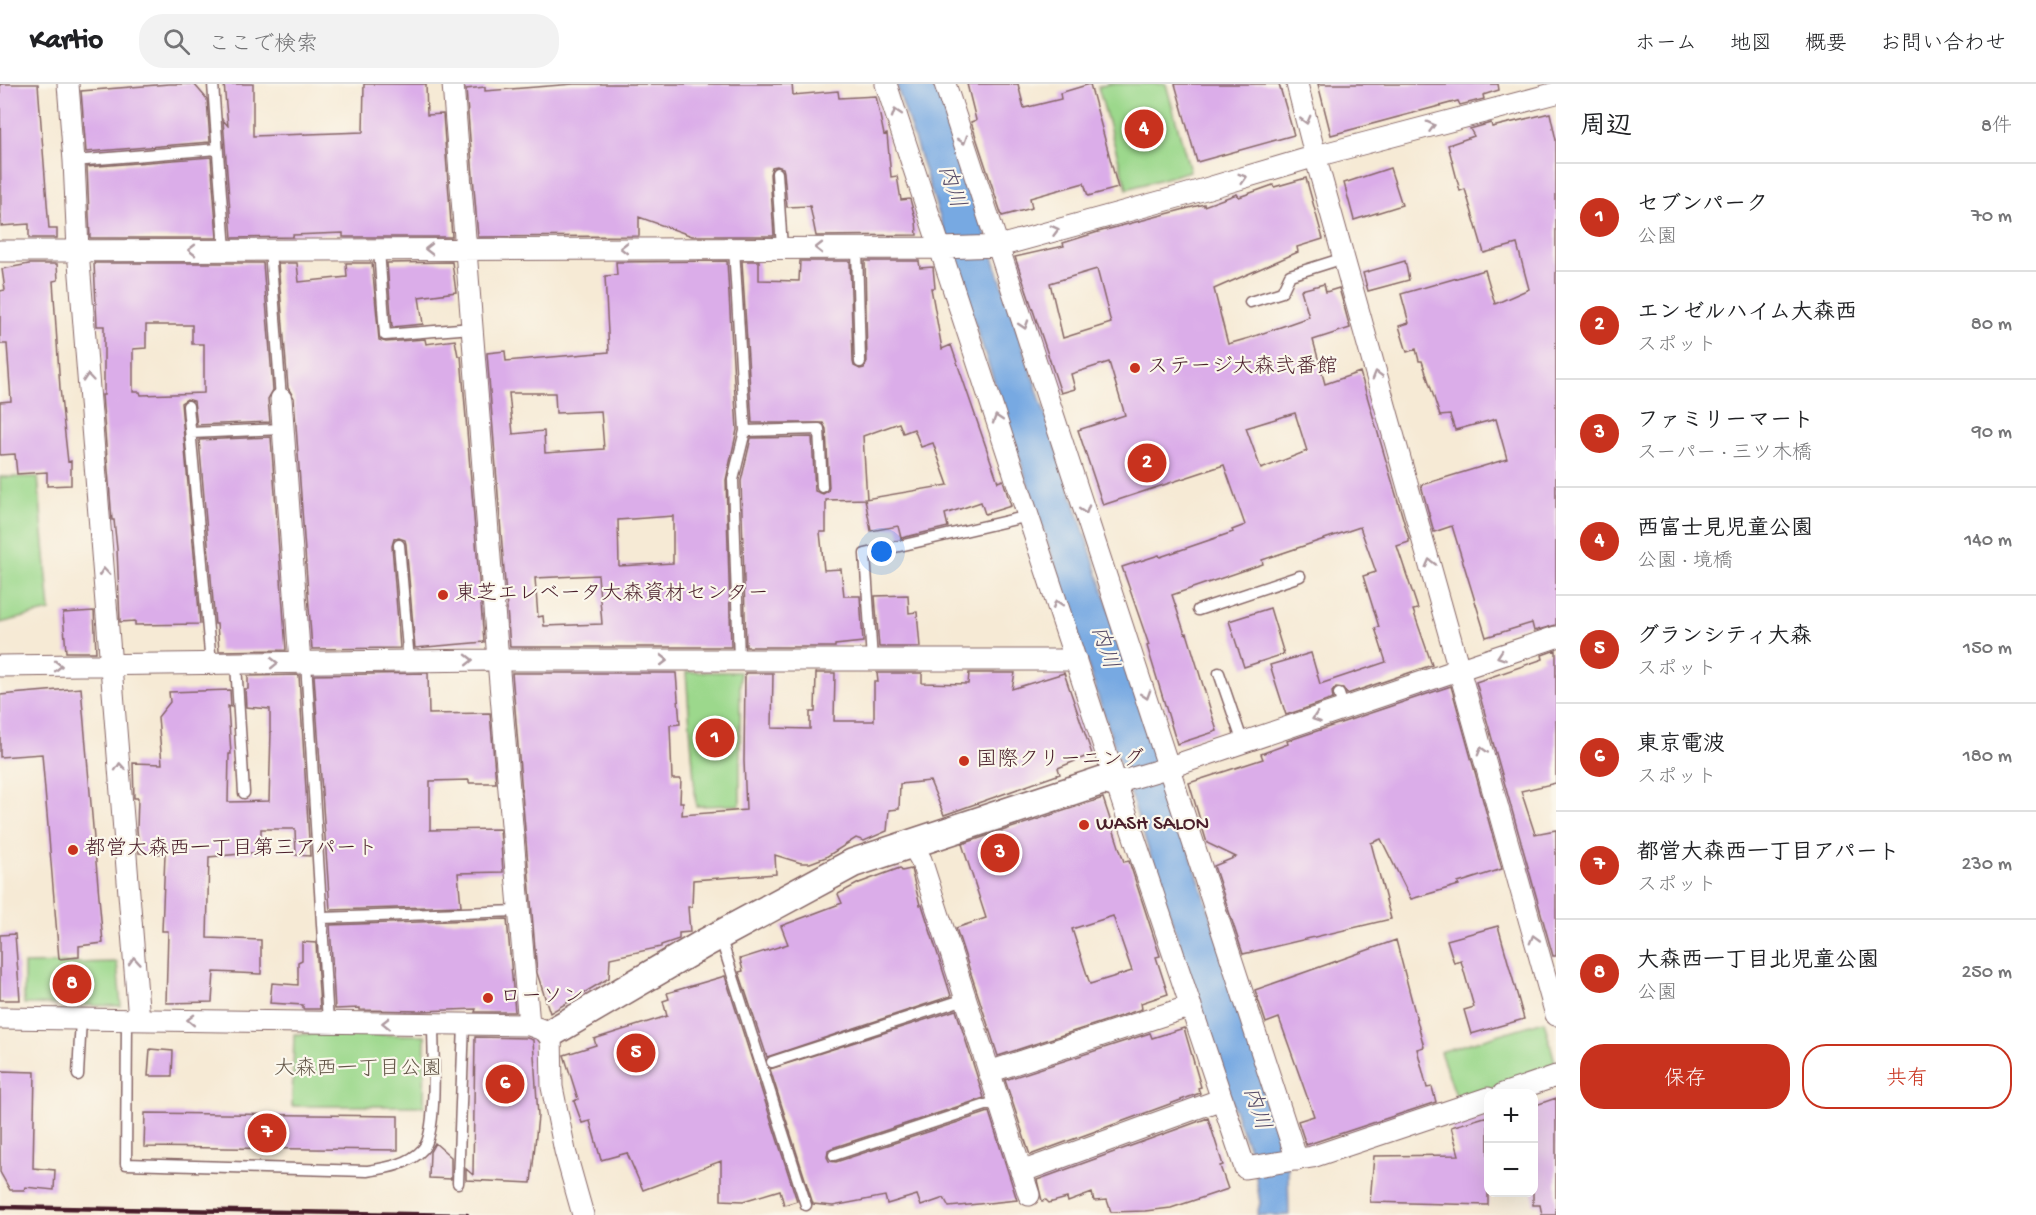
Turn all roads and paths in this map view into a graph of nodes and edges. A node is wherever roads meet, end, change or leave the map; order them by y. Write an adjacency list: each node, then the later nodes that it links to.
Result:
1 (68, 84): 10 (street)
2 (213, 84): 8 (lane)
3 (453, 84): 13 (street)
4 (886, 84): 17 (street, one-way to 4)
5 (945, 84): 12 (street, one-way to 12)
6 (1297, 84): 9 (street, one-way to 9)
7 (1556, 93): 9 (street, one-way to 7)
8 (217, 148): 10 (lane); 20 (lane)
9 (1316, 156): 12 (street, one-way to 9); 23 (street)
10 (74, 161): 19 (street)
11 (777, 173): 15 (lane)
12 (999, 246): 17 (street); 51 (street, one-way to 51)
13 (466, 248): 14 (street, one-way to 13); 18 (street, one-way to 18); 25 (street)
14 (734, 248): 15 (street); 30 (lane)
15 (782, 248): 16 (street, one-way to 15)
16 (857, 248): 17 (street); 26 (lane)
17 (941, 248): 33 (street, one-way to 17)
18 (379, 249): 21 (street); 25 (lane)
19 (78, 250): 20 (street, one-way to 19); 22 (street); 46 (street, one-way to 19)
20 (225, 250): 21 (street)
21 (270, 250): 27 (lane)
22 (0, 251)
23 (1344, 258): 24 (lane); 48 (street, one-way to 23)
24 (1250, 302)
25 (472, 328): 38 (street)
26 (860, 362)
27 (281, 399): 29 (street)
28 (188, 406): 31 (lane)
29 (283, 429): 31 (lane); 43 (street)
30 (745, 431): 32 (lane); 39 (lane)
31 (191, 433): 44 (lane)
32 (822, 488)
33 (1029, 516): 40 (lane); 41 (street, one-way to 33)
34 (399, 545): 42 (lane)
35 (1300, 576): 36 (lane)
36 (1198, 610)
37 (1556, 637): 48 (street, one-way to 48)
38 (498, 660): 39 (street, one-way to 39); 42 (street, one-way to 38); 55 (street)
39 (739, 660): 40 (street)
40 (872, 660): 41 (street)
41 (1076, 660): 52 (street)
42 (409, 661): 43 (street)
43 (303, 663): 45 (street, one-way to 43); 56 (lane)
44 (211, 664): 45 (street); 46 (street)
45 (236, 664): 53 (lane)
46 (112, 665): 47 (street, one-way to 46); 63 (street, one-way to 46)
47 (0, 666)
48 (1459, 670): 50 (street, one-way to 50); 60 (street, one-way to 48)
49 (1219, 674): 50 (lane)
50 (1243, 742): 51 (street)
51 (1167, 768): 52 (street); 77 (street)
52 (1118, 783): 54 (street); 59 (street)
53 (244, 793)
54 (911, 843): 57 (street); 58 (street)
55 (519, 911): 56 (lane); 67 (street)
56 (322, 918): 64 (lane)
57 (720, 935): 67 (street); 81 (lane)
58 (965, 999): 68 (lane); 69 (street)
59 (1191, 1006): 69 (street); 73 (street)
60 (1556, 1015)
61 (0, 1018): 62 (street)
62 (81, 1019): 63 (street); 70 (lane)
63 (133, 1020): 64 (street, one-way to 63); 65 (lane)
64 (328, 1022): 65 (street, one-way to 64)
65 (433, 1024): 66 (street)
66 (464, 1024): 67 (street); 79 (lane)
67 (540, 1029): 82 (street)
68 (772, 1062)
69 (988, 1072): 75 (street)
70 (78, 1075)
71 (1556, 1076): 72 (street)
72 (1518, 1089)
73 (1222, 1099): 77 (street); 78 (street)
74 (1484, 1099): 77 (street)
75 (998, 1101): 76 (lane); 78 (street)
76 (834, 1155)
77 (1293, 1160)
78 (1021, 1172): 80 (street)
79 (458, 1183)
80 (1029, 1195)
81 (806, 1205)
82 (583, 1215)

